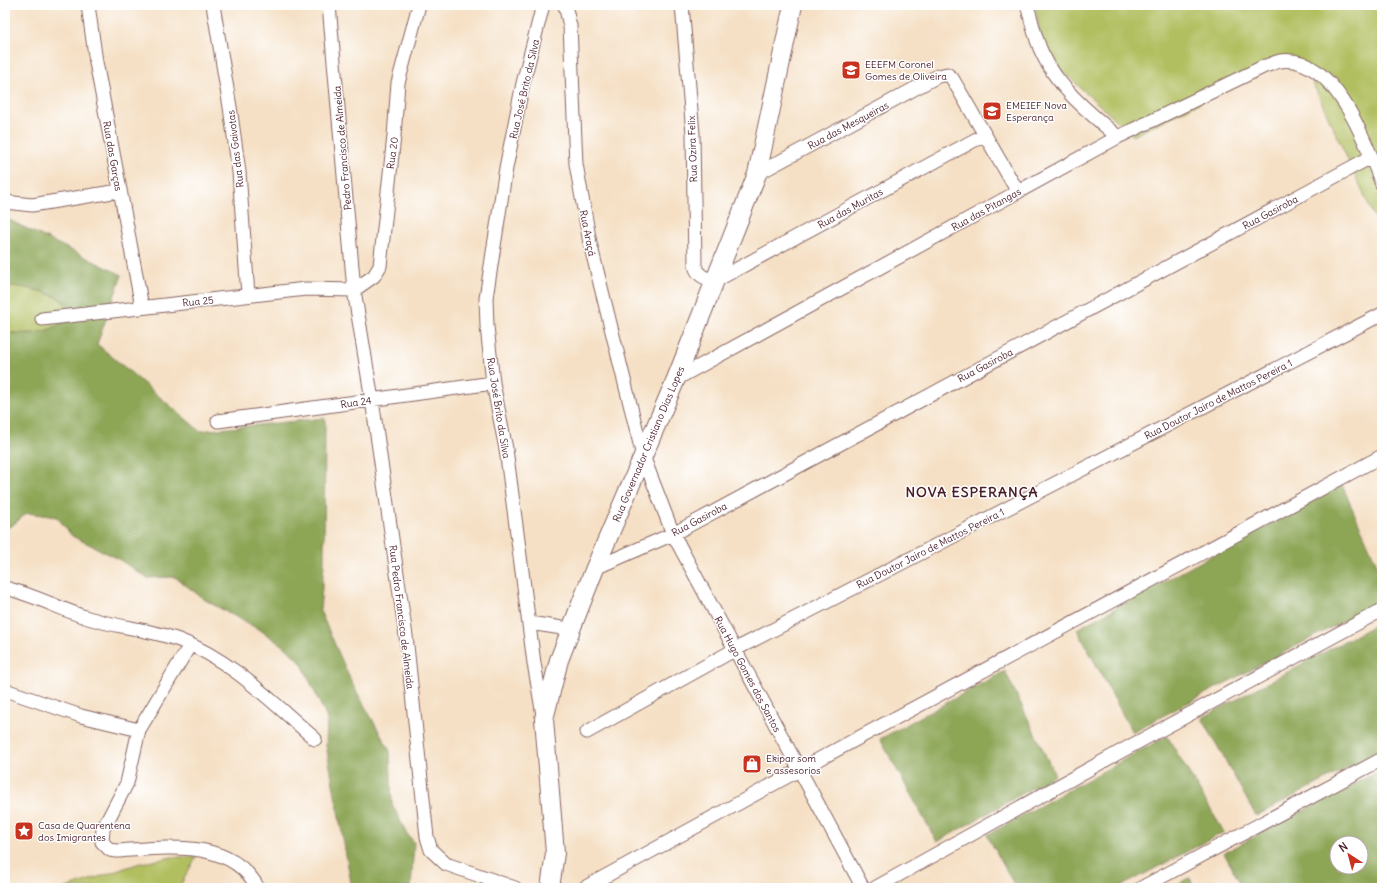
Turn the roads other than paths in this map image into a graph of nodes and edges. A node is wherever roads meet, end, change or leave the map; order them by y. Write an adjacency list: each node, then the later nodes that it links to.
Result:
1 (88, 5): 15 (street, Rua das Garças)
2 (213, 5): 20 (street, Rua das Gaivotas)
3 (329, 5): 19 (street, Pedro Francisco de Almeida)
4 (418, 5): 19 (street, Rua 20)
5 (543, 5): 25 (street, Rua José Brito da Silva)
6 (566, 5): 28 (street, Rua Araçá)
7 (682, 5): 18 (street, Rua Ozira Felix)
8 (793, 5): 13 (street, Rua Governador Cristiano Dias Lopes)
9 (1027, 5): 11 (street)
10 (984, 134): 13 (street, Rua das Mesqueiras); 16 (street); 18 (street, Rua das Muritas)
11 (1118, 137): 12 (street, Rua das Pitangas); 16 (street, Rua das Pitangas)
12 (1371, 157): 14 (street); 30 (street, Rua Gasiroba)
13 (758, 174): 18 (street, Rua Governador Cristiano Dias Lopes)
14 (1382, 184)
15 (119, 191): 17 (street); 21 (street, Rua das Garças)
16 (1018, 192): 24 (street, Rua das Pitangas)
17 (5, 202)
18 (715, 282): 24 (street, Rua Governador Cristiano Dias Lopes)
19 (354, 290): 20 (street, Rua 25); 26 (street, Rua Pedro Francisco de Almeida)
20 (248, 295): 21 (street, Rua 25)
21 (142, 307): 23 (street, Rua 25)
22 (1382, 314): 37 (street, Rua Doutor Jairo de Mattos Pereira 1)
23 (42, 319)
24 (676, 379): 28 (street, Rua Governador Cristiano Dias Lopes)
25 (493, 382): 26 (street, Rua 24); 34 (street, Rua José Brito da Silva)
26 (372, 400): 27 (street, Rua 24); 46 (street, Rua Pedro Francisco de Almeida)
27 (218, 420)
28 (644, 456): 30 (street, Rua Hugo Gomes dos Santos); 31 (street, Rua Governador Cristiano Dias Lopes)
29 (1382, 456): 44 (street)
30 (673, 534): 31 (street, Rua Gasiroba); 37 (street, Rua Hugo Gomes dos Santos)
31 (595, 568): 35 (street, Rua Governador Cristiano Dias Lopes)
32 (5, 588): 36 (street)
33 (1382, 610): 50 (street)
34 (529, 623): 35 (street); 39 (street, Rua José Brito da Silva)
35 (569, 629): 39 (street, Rua Governador Cristiano Dias Lopes)
36 (190, 645): 40 (street); 42 (street)
37 (736, 649): 41 (street, Rua Doutor Jairo de Mattos Pereira 1); 44 (street, Rua Hugo Gomes dos Santos)
38 (5, 690): 40 (street)
39 (544, 719): 47 (street, Rua Governador Cristiano Dias Lopes)
40 (139, 730): 45 (street)
41 (587, 732)
42 (315, 739)
43 (1382, 759): 51 (street)
44 (799, 770): 48 (street); 49 (street, Rua Hugo Gomes dos Santos)
45 (258, 888)
46 (515, 888)
47 (550, 888)
48 (584, 888)
49 (863, 888)
50 (875, 888)
51 (1141, 888)

